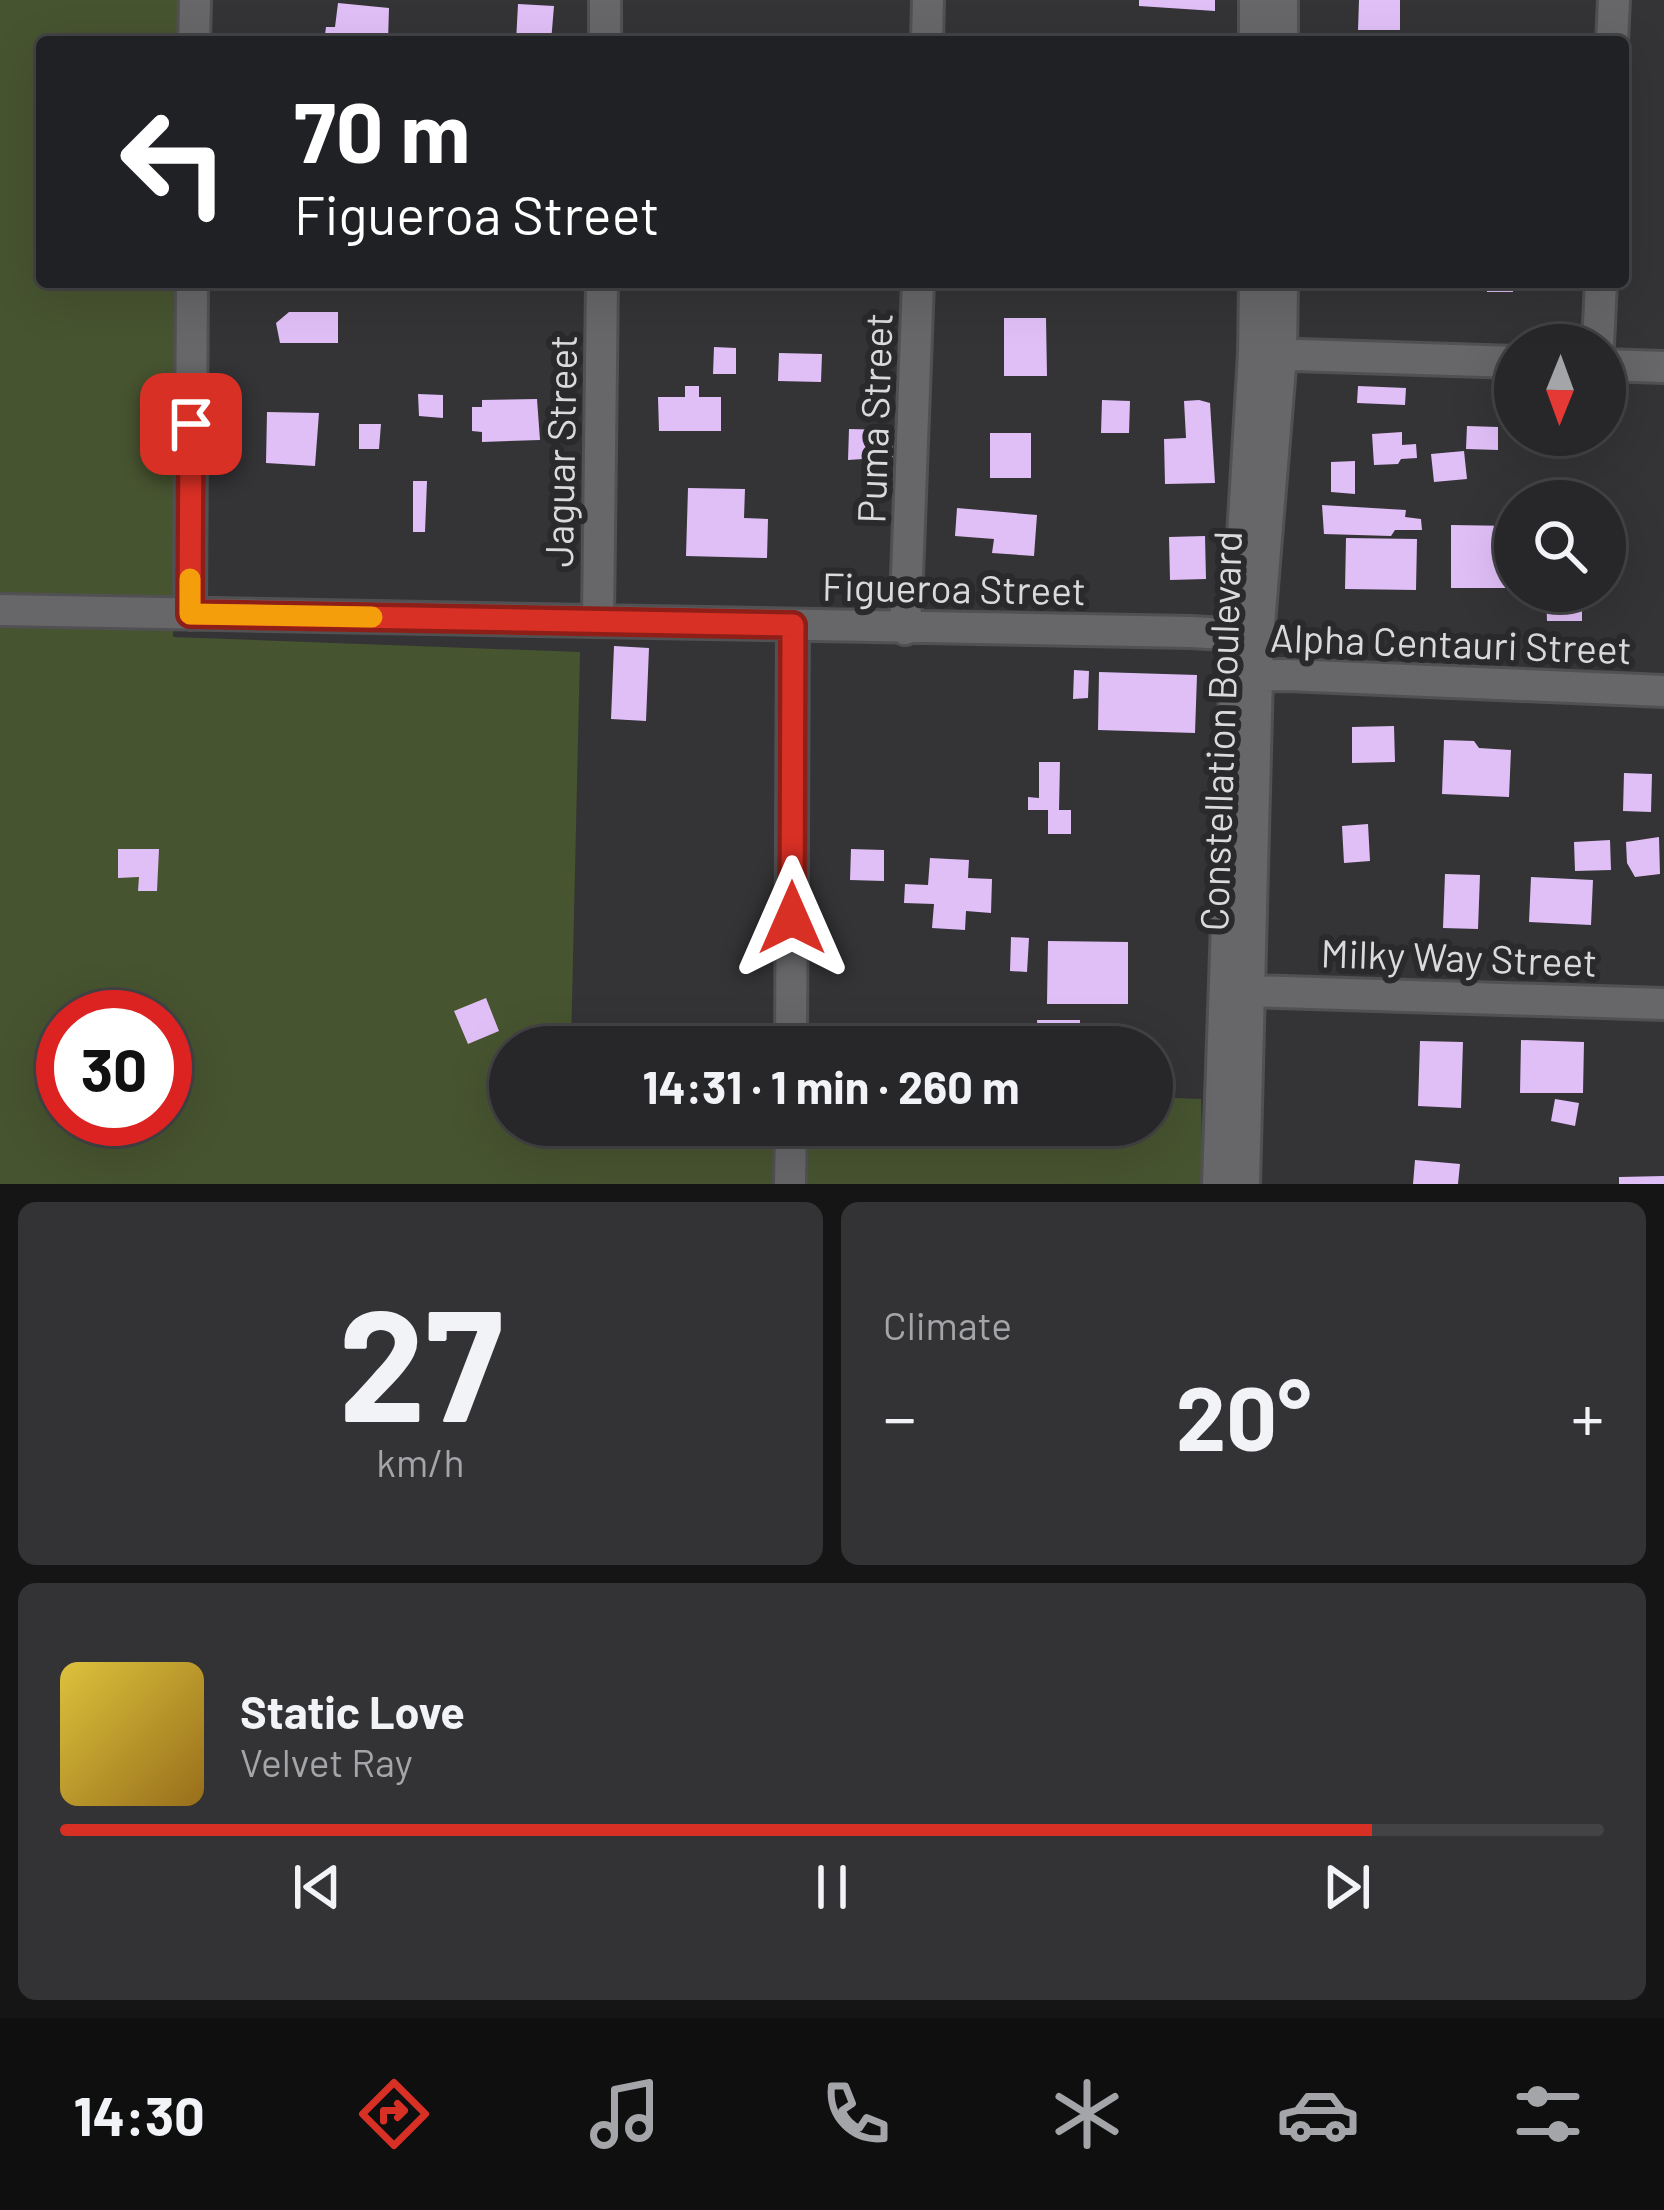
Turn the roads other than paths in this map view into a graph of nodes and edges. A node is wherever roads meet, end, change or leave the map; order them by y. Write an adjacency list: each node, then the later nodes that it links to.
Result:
1 (195, 0): 7 (street)
2 (605, 0): 8 (street)
3 (928, 0): 9 (street)
4 (1255, 0): 10 (street)
5 (1282, 0): 11 (street)
6 (1614, 0): 12 (street)
7 (194, 36)
8 (605, 36)
9 (927, 36)
10 (1255, 36)
11 (1282, 36)
12 (1612, 36)
13 (192, 288): 25 (street)
14 (602, 288): 26 (street, Jaguar Street)
15 (919, 288): 28 (street, Puma Street)
16 (1256, 288): 20 (street, Constellation Boulevard)
17 (1281, 288): 20 (street, Constellation Boulevard)
18 (1601, 288): 19 (street)
19 (1599, 324)
20 (1268, 354): 21 (street); 29 (street, Constellation Boulevard)
21 (1494, 361)
22 (1626, 366): 23 (street)
23 (1664, 367)
24 (0, 610): 25 (street, Figueroa Street)
25 (190, 614): 26 (street, Figueroa Street)
26 (598, 620): 27 (street, Figueroa Street)
27 (793, 625): 28 (street, Figueroa Street); 34 (street)
28 (905, 629): 29 (street, Figueroa Street)
29 (1248, 636): 30 (street, Constellation Boulevard)
30 (1248, 676): 31 (street, Alpha Centauri Street); 32 (street, Constellation Boulevard); 37 (street, Constellation Boulevard)
31 (1664, 691)
32 (1250, 991): 33 (street, Milky Way Street); 38 (street, Constellation Boulevard)
33 (1664, 1004)
34 (791, 1026)
35 (791, 1146): 36 (street)
36 (790, 1184)
37 (1218, 1184)
38 (1244, 1184)

